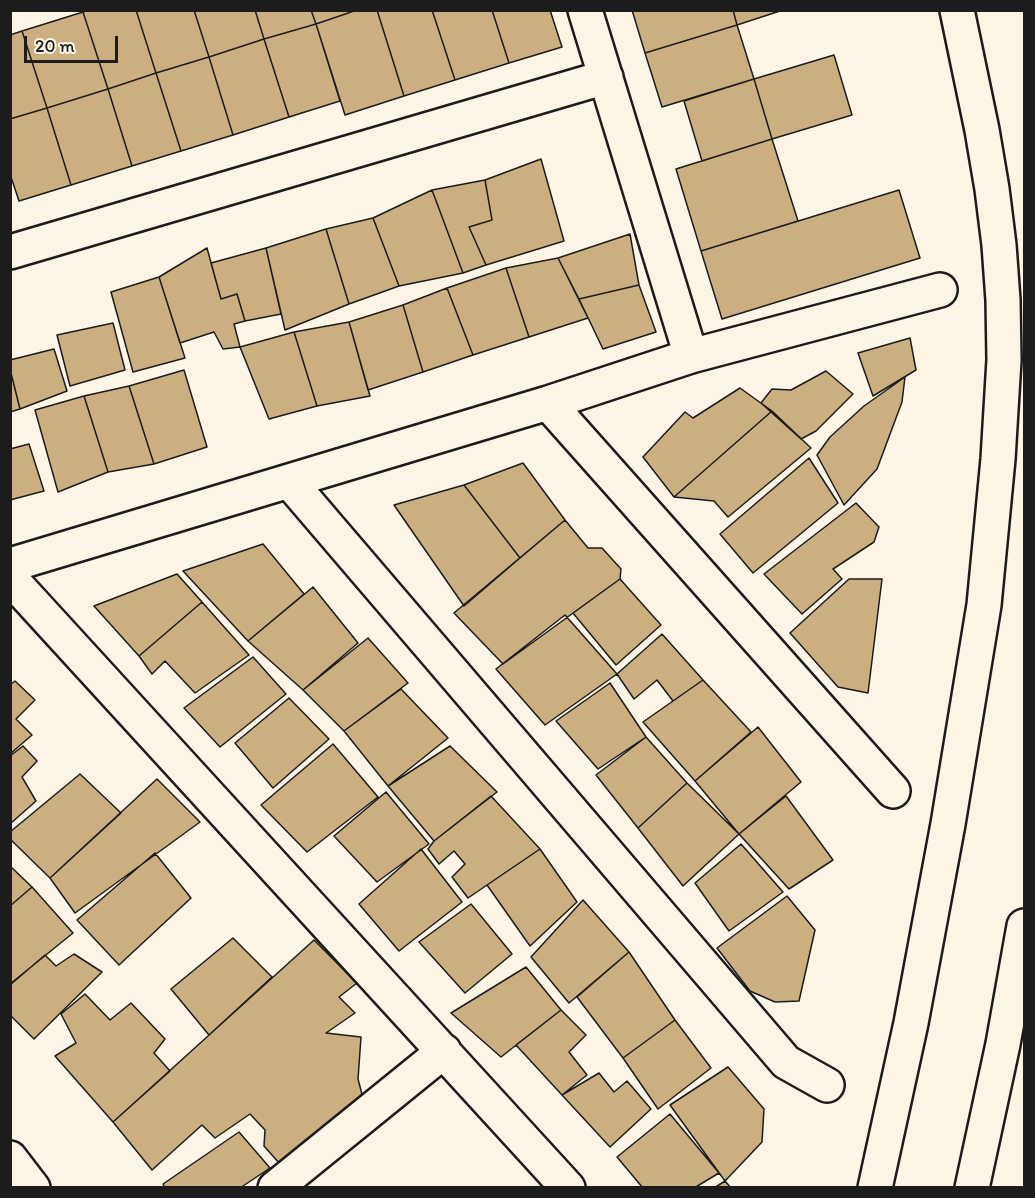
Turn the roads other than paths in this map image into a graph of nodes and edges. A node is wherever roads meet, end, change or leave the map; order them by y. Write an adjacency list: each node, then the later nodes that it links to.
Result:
1 (585, 10): 3 (main road)
2 (957, 10): 19 (main road)
3 (606, 76): 4 (main road); 6 (main road)
4 (10, 252)
5 (940, 290): 6 (main road)
6 (691, 356): 7 (main road)
7 (548, 403): 8 (main road); 11 (main road)
8 (289, 481): 9 (main road); 14 (main road)
9 (10, 565)
10 (10, 578): 13 (main road)
11 (893, 790)
12 (1024, 926): 20 (main road)
13 (444, 1051): 17 (main road); 18 (main road)
14 (827, 1085)
15 (10, 1158): 16 (main road)
16 (33, 1188)
17 (275, 1188)
18 (568, 1188)
19 (875, 1188)
20 (972, 1188)

